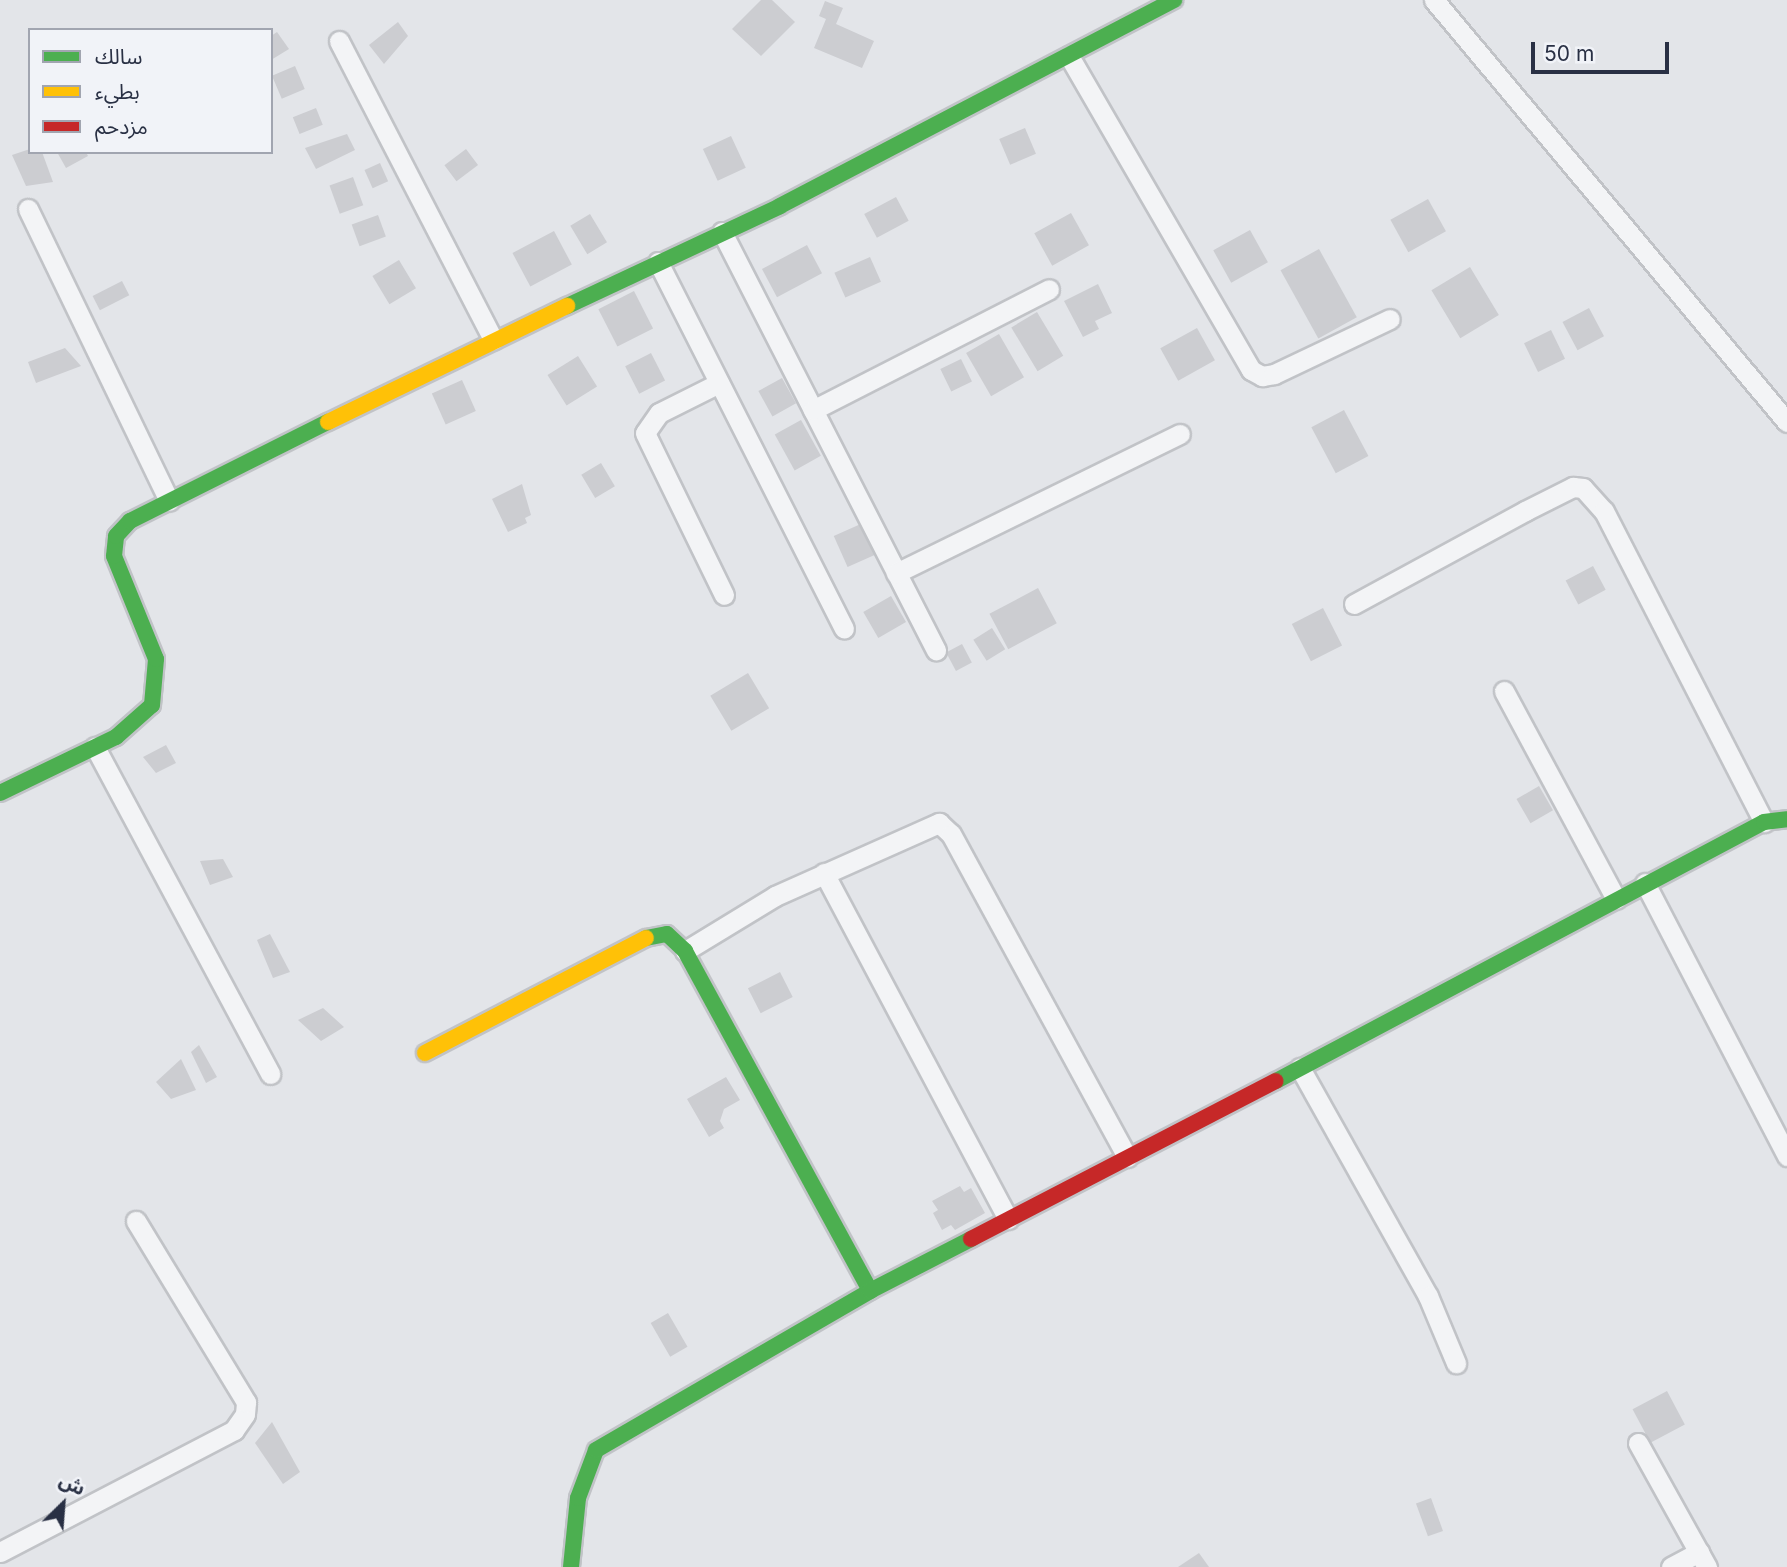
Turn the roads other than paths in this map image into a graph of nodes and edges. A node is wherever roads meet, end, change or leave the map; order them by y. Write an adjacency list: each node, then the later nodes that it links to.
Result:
1 (1174, 0): 4 (street)
2 (1434, 0): 13 (street)
3 (339, 41): 10 (street)
4 (1069, 56): 6 (street); 9 (street)
5 (28, 209): 15 (street)
6 (722, 232): 7 (street); 12 (street)
7 (658, 261): 10 (street); 11 (street)
8 (1049, 289): 12 (street)
9 (1390, 319)
10 (493, 340): 15 (street)
11 (719, 383): 17 (street); 19 (street)
12 (813, 410): 16 (street)
13 (1787, 422)
14 (1181, 434): 16 (street)
15 (169, 501): 22 (street)
16 (896, 573): 20 (street)
17 (724, 595)
18 (1354, 604): 25 (street)
19 (845, 629)
20 (936, 651)
21 (1504, 691): 28 (street)
22 (95, 747): 23 (street); 32 (street)
23 (0, 793)
24 (1787, 819): 25 (street)
25 (1765, 822): 27 (street)
26 (824, 873): 29 (street); 34 (street); 35 (street)
27 (1645, 883): 28 (street); 33 (street)
28 (1616, 899): 31 (street)
29 (685, 951): 30 (street); 37 (street)
30 (425, 1053)
31 (1300, 1068): 34 (street); 38 (street)
32 (270, 1074)
33 (1787, 1156)
34 (1127, 1157): 35 (street)
35 (1008, 1219): 37 (street)
36 (136, 1222): 40 (street)
37 (870, 1291): 42 (street)
38 (1456, 1363)
39 (1638, 1443): 41 (street)
40 (0, 1552)
41 (1703, 1560): 43 (street)
42 (571, 1567)
43 (1671, 1567)

